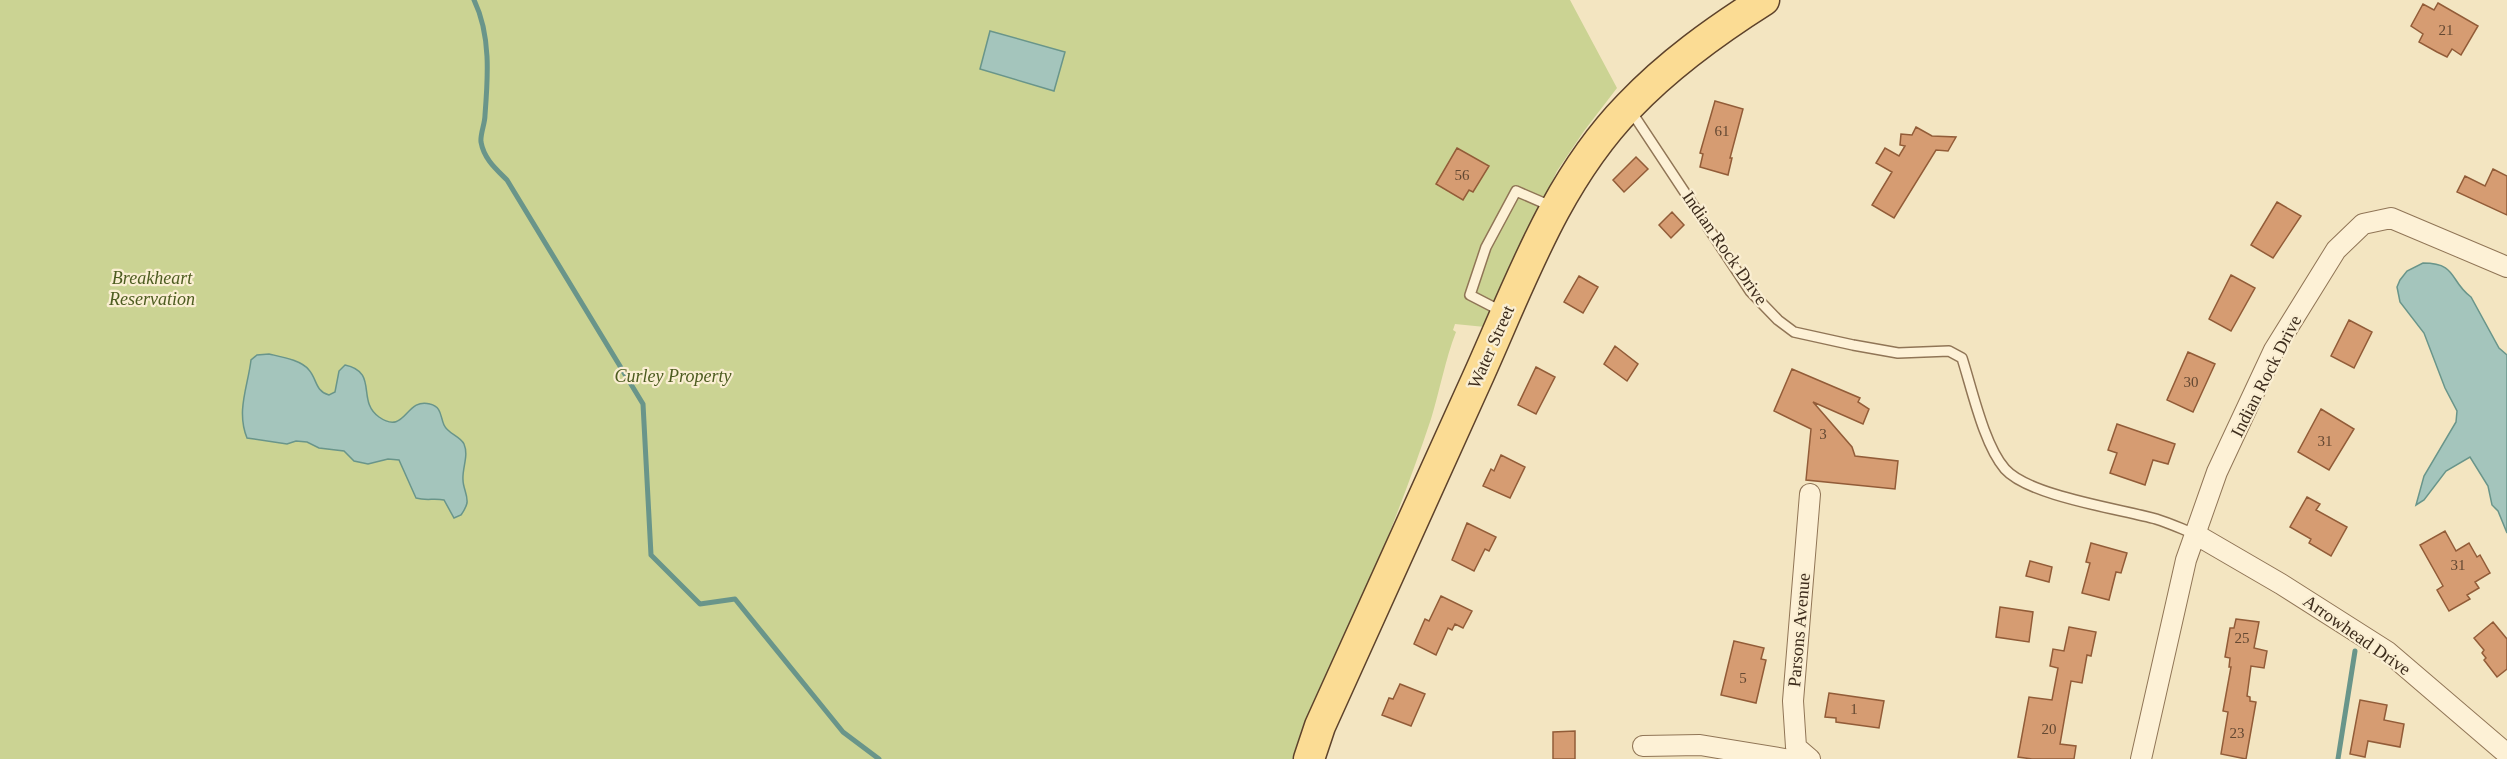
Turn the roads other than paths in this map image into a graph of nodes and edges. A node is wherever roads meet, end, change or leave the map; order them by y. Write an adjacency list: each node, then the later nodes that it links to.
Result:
1 (1764, 0): 2 (main road, Water Street)
2 (1628, 106): 3 (main road, Water Street); 7 (lane, Indian Rock Drive)
3 (1555, 208): 5 (main road, Water Street); 5 (lane)
4 (2507, 267): 7 (street, Indian Rock Drive)
5 (1506, 314): 10 (main road, Water Street)
6 (1810, 494): 12 (street, Parsons Avenue)
7 (2195, 534): 9 (street, Arrowhead Drive); 13 (street, Indian Rock Drive)
8 (1643, 746): 11 (street)
9 (2507, 753)
10 (1309, 759)
11 (1785, 759)
12 (1810, 759)
13 (2140, 759)

